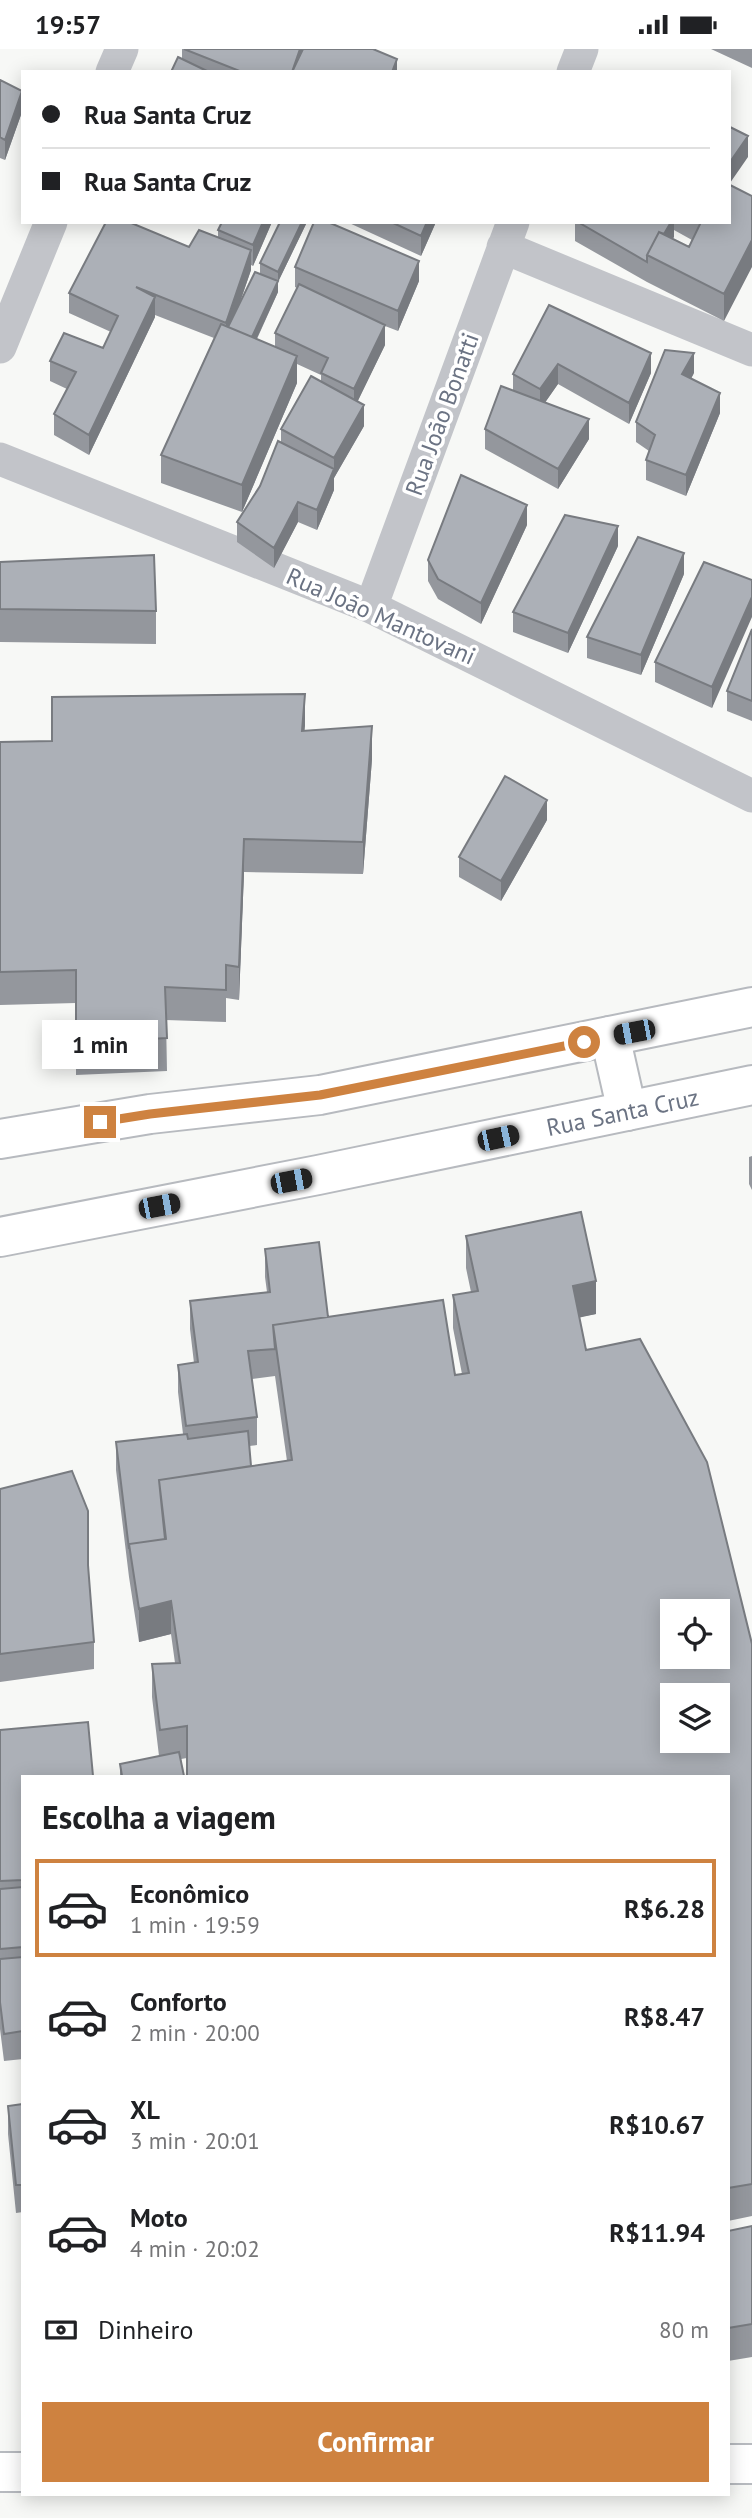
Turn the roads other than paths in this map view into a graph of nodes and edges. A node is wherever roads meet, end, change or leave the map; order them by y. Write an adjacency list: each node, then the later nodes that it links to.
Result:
1 (121, 49): 3 (street)
2 (582, 49): 4 (street)
3 (113, 70)
4 (574, 70)
5 (50, 224): 7 (street)
6 (508, 235): 8 (street); 10 (street, Rua João Bonatti)
7 (0, 347)
8 (752, 351)
9 (0, 459): 10 (street, Rua João Mantovani)
10 (372, 607): 11 (street, Rua João Mantovani)
11 (752, 796)
12 (752, 1007): 13 (main road)
13 (610, 1036): 15 (main road); 16 (main road)
14 (752, 1085): 15 (main road, Rua Santa Cruz)
15 (627, 1111): 17 (main road, Rua Santa Cruz)
16 (0, 1139)
17 (0, 1237)
18 (730, 2464): 19 (main road)
19 (752, 2464)
20 (0, 2472): 21 (main road)
21 (21, 2472)

